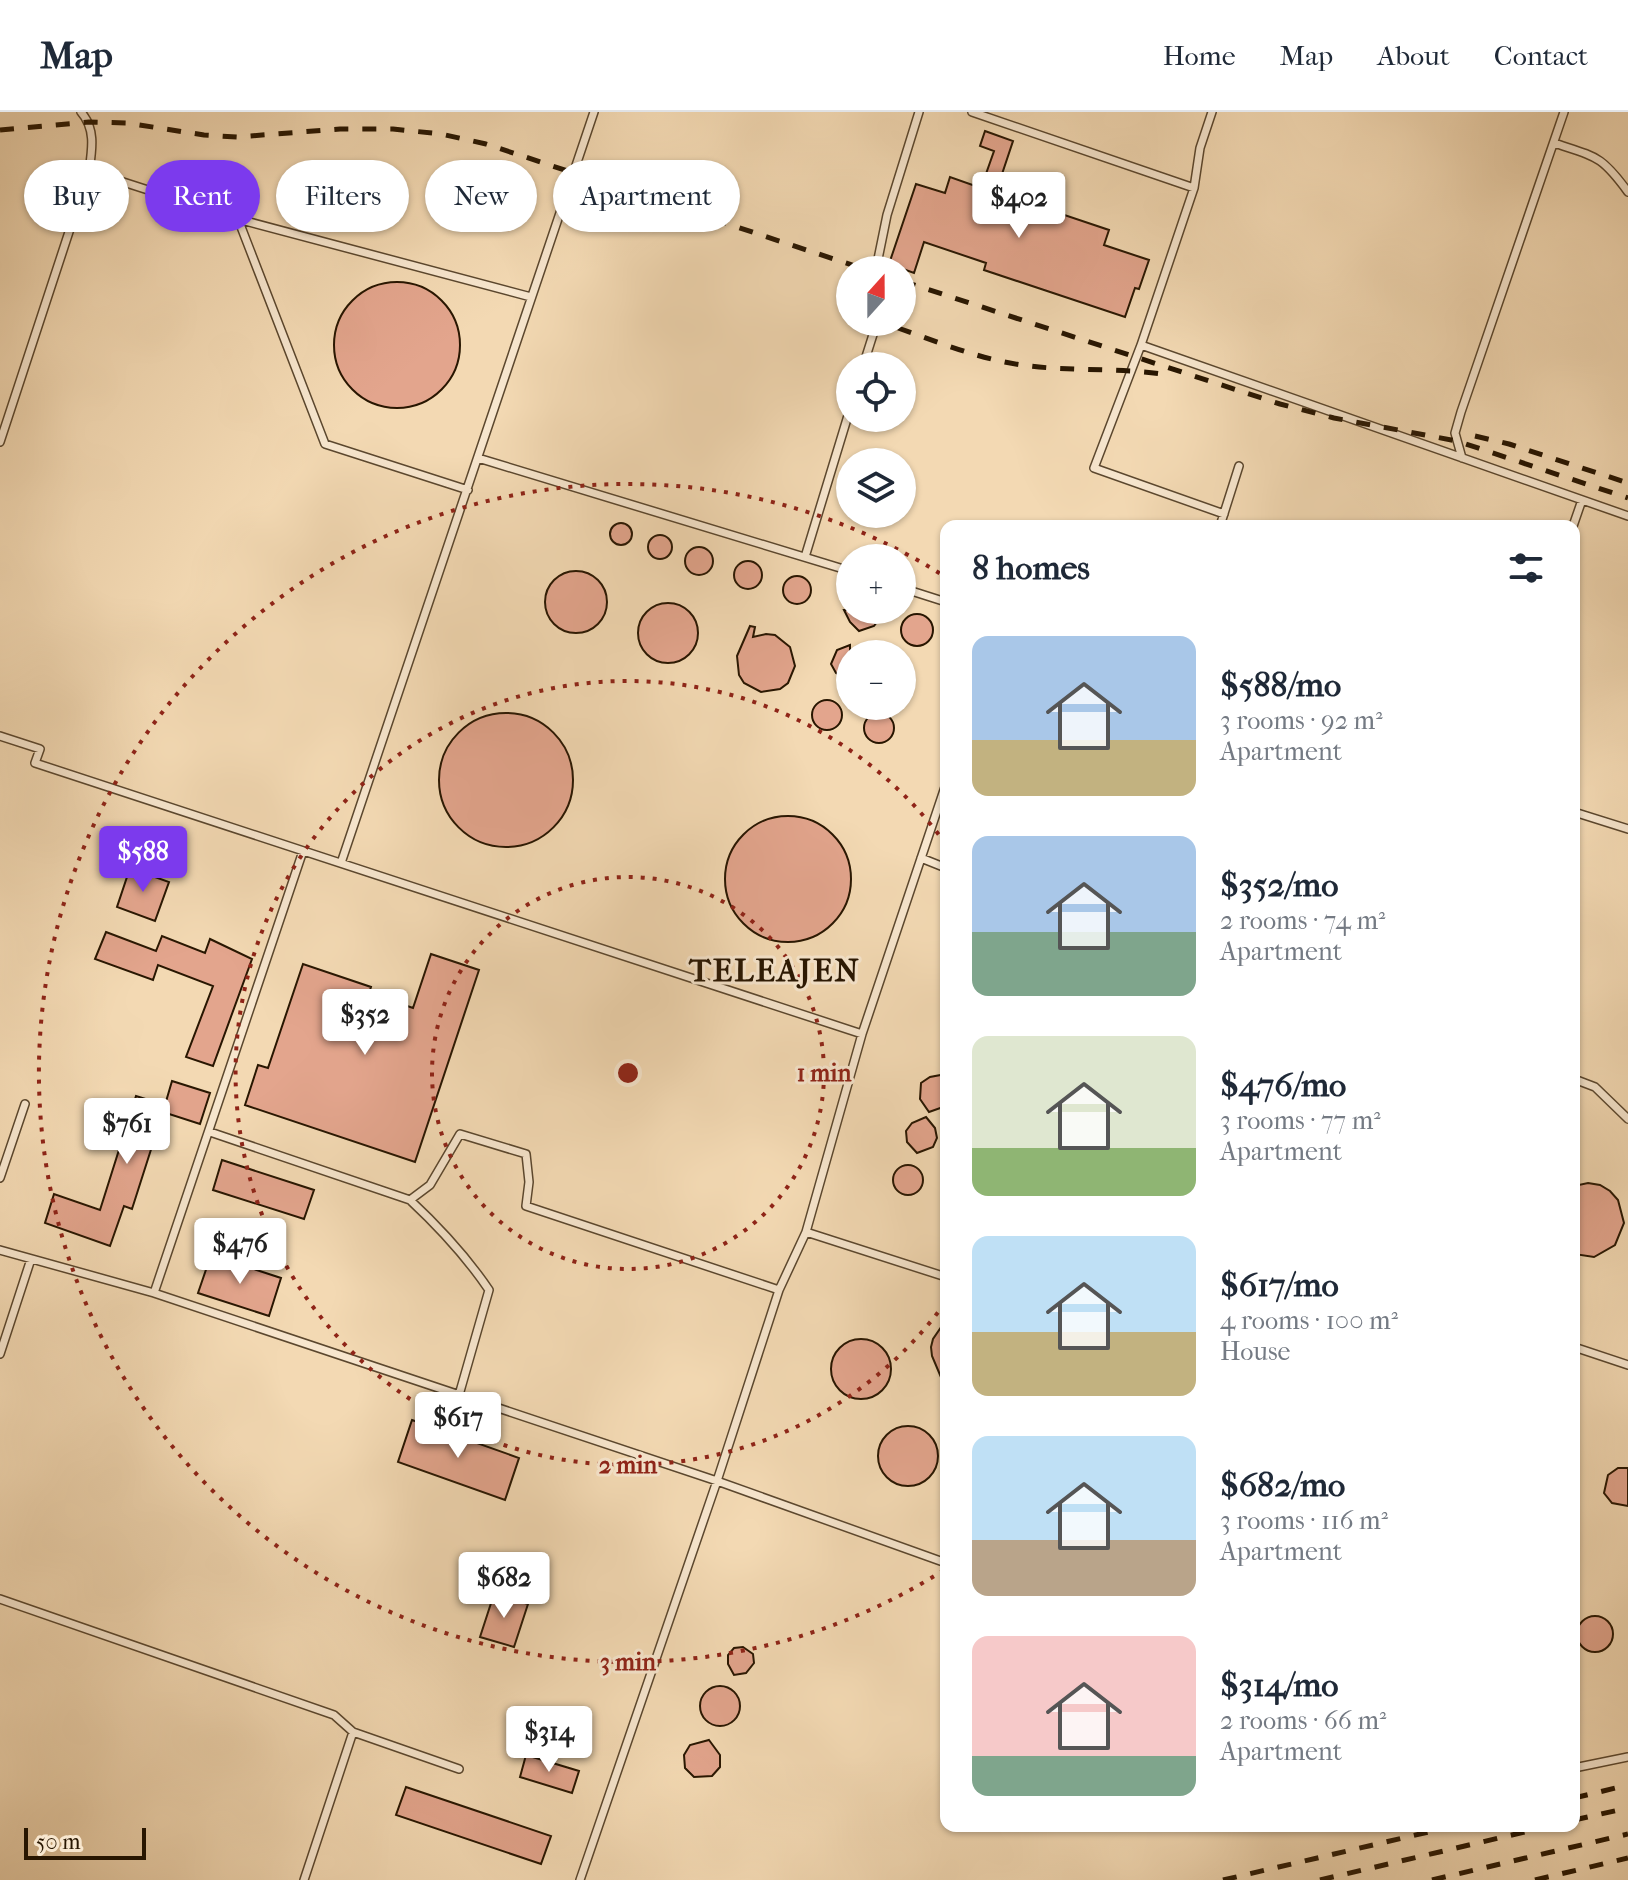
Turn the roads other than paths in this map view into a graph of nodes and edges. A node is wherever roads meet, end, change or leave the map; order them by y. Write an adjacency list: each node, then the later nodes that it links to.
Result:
1 (81, 112): 8 (lane)
2 (594, 112): 15 (lane)
3 (919, 112): 14 (lane)
4 (972, 112): 9 (lane)
5 (1212, 112): 9 (lane)
6 (1564, 112): 7 (lane)
7 (1554, 143): 10 (lane); 20 (lane)
8 (90, 160)
9 (1194, 188): 16 (lane)
10 (1628, 192)
11 (260, 225): 15 (lane)
12 (69, 232): 18 (lane)
13 (243, 232): 22 (lane)
14 (879, 256)
15 (531, 297): 19 (lane)
16 (1141, 345): 20 (lane); 24 (lane)
17 (843, 432): 28 (lane)
18 (0, 442)
19 (478, 458): 22 (lane); 28 (lane)
20 (1462, 458): 23 (lane)
21 (1239, 466): 24 (lane)
22 (468, 490): 38 (lane)
23 (1582, 500): 25 (lane); 27 (lane)
24 (1224, 514): 26 (lane)
25 (1628, 516)
26 (1222, 520)
27 (1575, 520)
28 (805, 557): 29 (lane)
29 (836, 567)
30 (916, 592): 31 (lane)
31 (940, 600)
32 (0, 736): 36 (lane)
33 (940, 802): 37 (lane)
34 (1580, 814): 35 (lane)
35 (1628, 829)
36 (303, 851): 38 (lane); 44 (lane)
37 (921, 858): 39 (lane); 40 (lane)
38 (341, 863): 40 (lane)
39 (940, 866)
40 (862, 1034): 47 (lane)
41 (1580, 1081): 43 (lane)
42 (25, 1104): 45 (lane)
43 (1628, 1119)
44 (210, 1132): 46 (lane); 52 (lane)
45 (0, 1178)
46 (410, 1200): 51 (lane); 56 (lane)
47 (806, 1232): 50 (lane); 51 (lane)
48 (0, 1250): 49 (lane)
49 (31, 1259): 52 (lane); 54 (lane)
50 (940, 1275)
51 (779, 1290): 57 (lane)
52 (154, 1293): 56 (lane)
53 (1580, 1349): 55 (lane)
54 (0, 1354)
55 (1628, 1365)
56 (459, 1395): 57 (lane)
57 (717, 1481): 58 (lane); 65 (lane)
58 (940, 1561)
59 (0, 1599): 60 (lane)
60 (353, 1732): 63 (lane); 64 (lane)
61 (1628, 1757): 62 (lane)
62 (1580, 1767)
63 (459, 1769)
64 (304, 1880)
65 (580, 1880)

